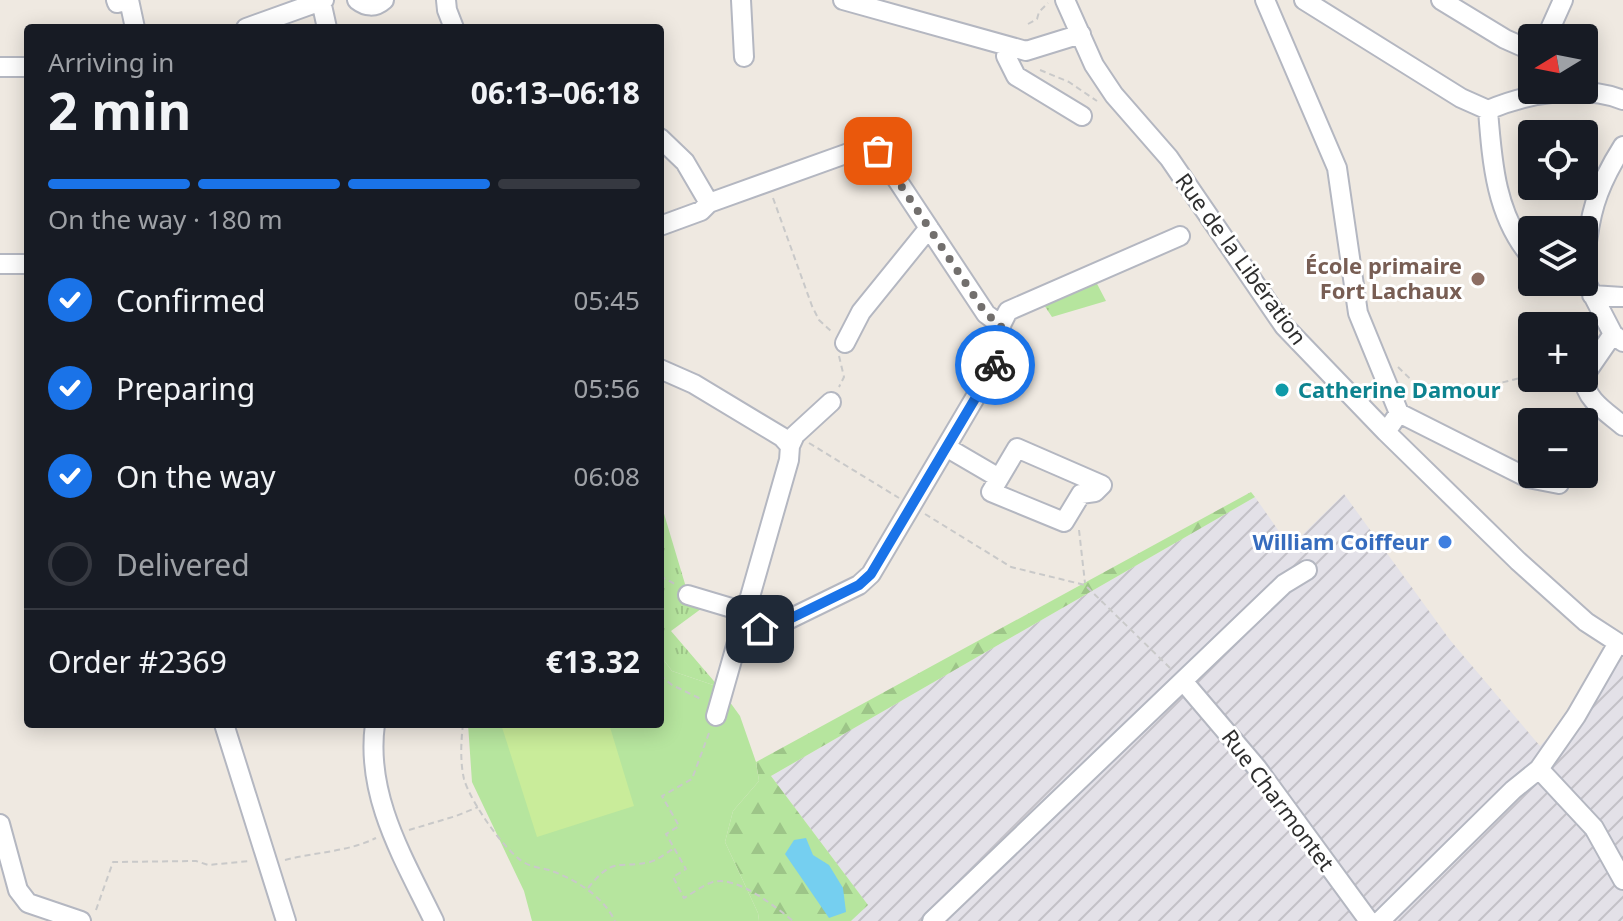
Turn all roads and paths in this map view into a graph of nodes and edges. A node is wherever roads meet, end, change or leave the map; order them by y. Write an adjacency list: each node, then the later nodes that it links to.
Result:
1 (116, 0): 14 (street)
2 (323, 0): 15 (street); 16 (street)
3 (357, 0): 4 (street)
4 (384, 0)
5 (446, 0): 17 (street)
6 (741, 0): 23 (street)
7 (843, 0): 20 (street)
8 (1052, 0): 18 (path)
9 (1065, 0): 20 (street, Rue de la Libération)
10 (1265, 0): 56 (street)
11 (1304, 0): 31 (street)
12 (1441, 0): 21 (street)
13 (1563, 0): 19 (street)
14 (134, 24)
15 (257, 24)
16 (326, 24)
17 (453, 24)
18 (1028, 24)
19 (1552, 24)
20 (1081, 34): 30 (street, Rue de la Libération)
21 (1518, 45)
22 (1006, 56): 32 (street)
23 (744, 57)
24 (0, 67): 25 (street)
25 (24, 67)
26 (1031, 67): 30 (path)
27 (1598, 95): 29 (street)
28 (1518, 99): 31 (street)
29 (1623, 100)
30 (1121, 102): 58 (street, Rue de la Libération)
31 (1488, 110): 41 (street)
32 (1082, 116)
33 (664, 142): 36 (street)
34 (1623, 146): 37 (street)
35 (767, 181): 36 (street); 39 (street); 49 (path)
36 (709, 203): 38 (street)
37 (1590, 216)
38 (664, 225)
39 (929, 228): 47 (street); 49 (street)
40 (1180, 236): 47 (street)
41 (1518, 243)
42 (0, 264): 43 (street)
43 (24, 264)
44 (1598, 288): 46 (street)
45 (1593, 296): 48 (street)
46 (1623, 297)
47 (1001, 325): 60 (street)
48 (1618, 338): 50 (street)
49 (845, 343): 55 (path)
50 (1598, 361)
51 (664, 371): 59 (street)
52 (1402, 371): 53 (path)
53 (1518, 378)
54 (1587, 392): 57 (street)
55 (831, 402): 59 (street)
56 (1399, 413): 58 (street); 61 (street)
57 (1623, 426)
58 (1386, 432): 69 (street, Rue de la Libération)
59 (793, 441): 63 (path); 68 (street)
60 (946, 447): 62 (street); 63 (street)
61 (1518, 473)
62 (999, 478): 62 (street)
63 (912, 506): 66 (path); 68 (street)
64 (1078, 527): 66 (path)
65 (1307, 570): 71 (street)
66 (1085, 585): 71 (path)
67 (688, 595): 68 (street)
68 (745, 612): 72 (street)
69 (1620, 644): 76 (street)
70 (664, 678): 72 (path)
71 (1183, 681): 91 (street); 92 (street, Rue Charmontet)
72 (716, 716): 80 (path)
73 (225, 728): 81 (street)
74 (375, 728): 79 (street)
75 (463, 728): 77 (path)
76 (1539, 769): 82 (street); 93 (street)
77 (478, 807): 79 (path); 83 (path)
78 (0, 824): 84 (street)
79 (392, 835): 81 (path); 88 (street)
80 (674, 848): 83 (path); 90 (path)
81 (268, 862): 86 (path); 87 (street)
82 (1623, 880)
83 (587, 889): 89 (path)
84 (25, 912): 85 (street)
85 (81, 921)
86 (92, 921)
87 (286, 921)
88 (434, 921)
89 (615, 921)
90 (793, 921)
91 (932, 921)
92 (1369, 921)
93 (1380, 921)

